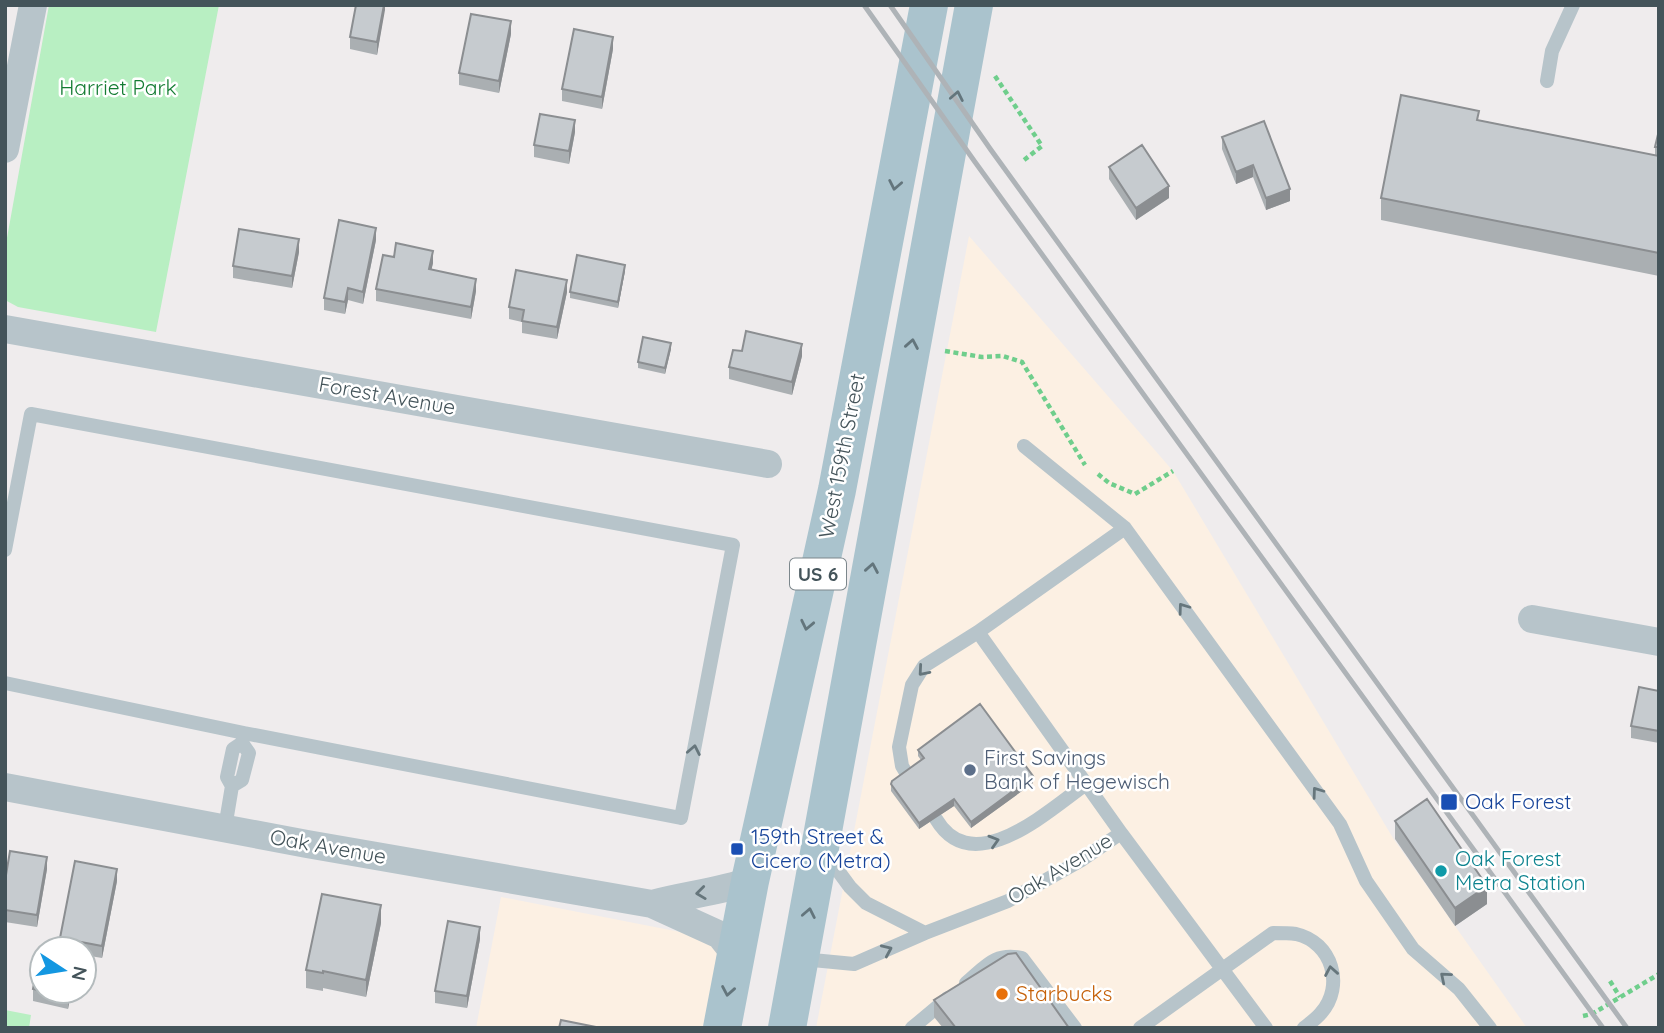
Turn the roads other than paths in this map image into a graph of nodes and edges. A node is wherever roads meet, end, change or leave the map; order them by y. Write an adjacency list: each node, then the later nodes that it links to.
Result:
1 (33, 5): 6 (street)
2 (929, 5): 24 (main road, West 159th Street / US 6, one-way to 24)
3 (974, 5): 23 (main road, US 6, one-way to 3)
4 (1573, 5): 5 (lane)
5 (1547, 80)
6 (5, 149)
7 (5, 328): 9 (street, Forest Avenue)
8 (1024, 446): 10 (lane)
9 (768, 464)
10 (1125, 528): 13 (lane); 37 (lane, one-way to 10)
11 (5, 550): 16 (lane, one-way to 11)
12 (1532, 619): 14 (street)
13 (978, 632): 17 (lane, one-way to 17); 18 (lane, Oak Avenue)
14 (1659, 642)
15 (5, 682): 16 (lane)
16 (243, 738): 21 (lane)
17 (908, 776)
18 (1086, 784): 20 (lane, one-way to 18); 22 (lane, Oak Avenue)
19 (5, 787): 21 (street, Oak Avenue)
20 (936, 819)
21 (225, 828): 25 (street, Oak Avenue)
22 (1121, 832): 26 (lane, Oak Avenue); 29 (lane)
23 (821, 848): 26 (lane); 28 (main road, US 6, one-way to 23)
24 (750, 881): 25 (street, Oak Avenue, one-way to 25); 27 (main road, West 159th Street / US 6)
25 (652, 904): 27 (street, Oak Avenue)
26 (925, 933): 28 (lane, Oak Avenue, one-way to 26)
27 (735, 954): 30 (main road, West 159th Street / US 6, one-way to 30)
28 (800, 959): 31 (main road, US 6)
29 (1222, 969): 34 (lane); 35 (lane); 36 (lane, one-way to 29)
30 (722, 1028)
31 (787, 1028)
32 (912, 1028): 33 (lane)
33 (1075, 1028)
34 (1139, 1028)
35 (1266, 1028)
36 (1304, 1028)
37 (1490, 1028)

